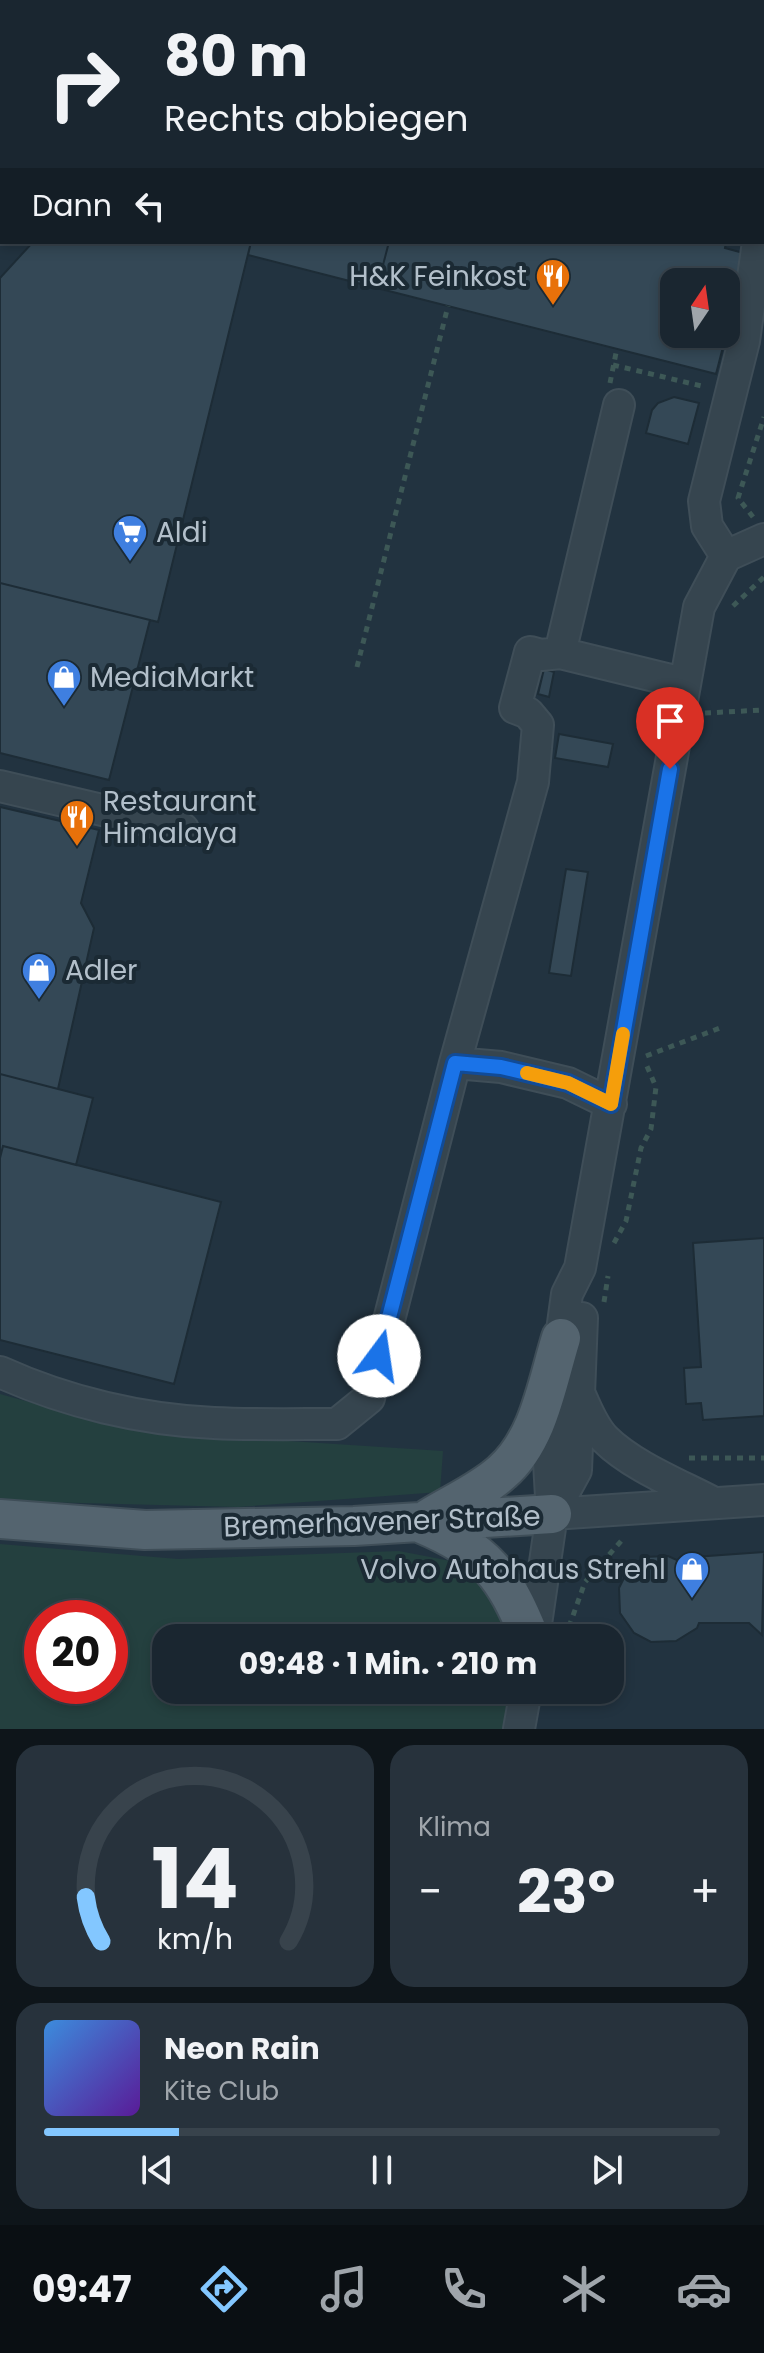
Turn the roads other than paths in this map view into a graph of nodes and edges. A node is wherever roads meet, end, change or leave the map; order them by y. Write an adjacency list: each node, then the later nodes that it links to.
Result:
1 (758, 244): 4 (street)
2 (619, 405): 5 (street)
3 (760, 529): 4 (street)
4 (726, 556): 6 (street)
5 (560, 653): 6 (street); 9 (street)
6 (693, 691): 10 (street)
7 (0, 786): 8 (street)
8 (183, 829)
9 (455, 1063): 10 (street); 13 (street)
10 (611, 1104): 11 (street)
11 (580, 1268): 12 (street); 14 (street)
12 (561, 1338): 17 (street); 19 (main road)
13 (0, 1372)
14 (579, 1393): 16 (street); 17 (street)
15 (764, 1500): 16 (street, Bremerhavener Straße)
16 (714, 1503): 17 (street, Bremerhavener Straße)
17 (552, 1514): 19 (main road, Bremerhavener Straße); 21 (street)
18 (0, 1519): 19 (main road, Bremerhavener Straße)
19 (419, 1523): 20 (main road)
20 (526, 1624)
21 (534, 1624)
22 (523, 1704): 23 (street)
23 (519, 1729)

